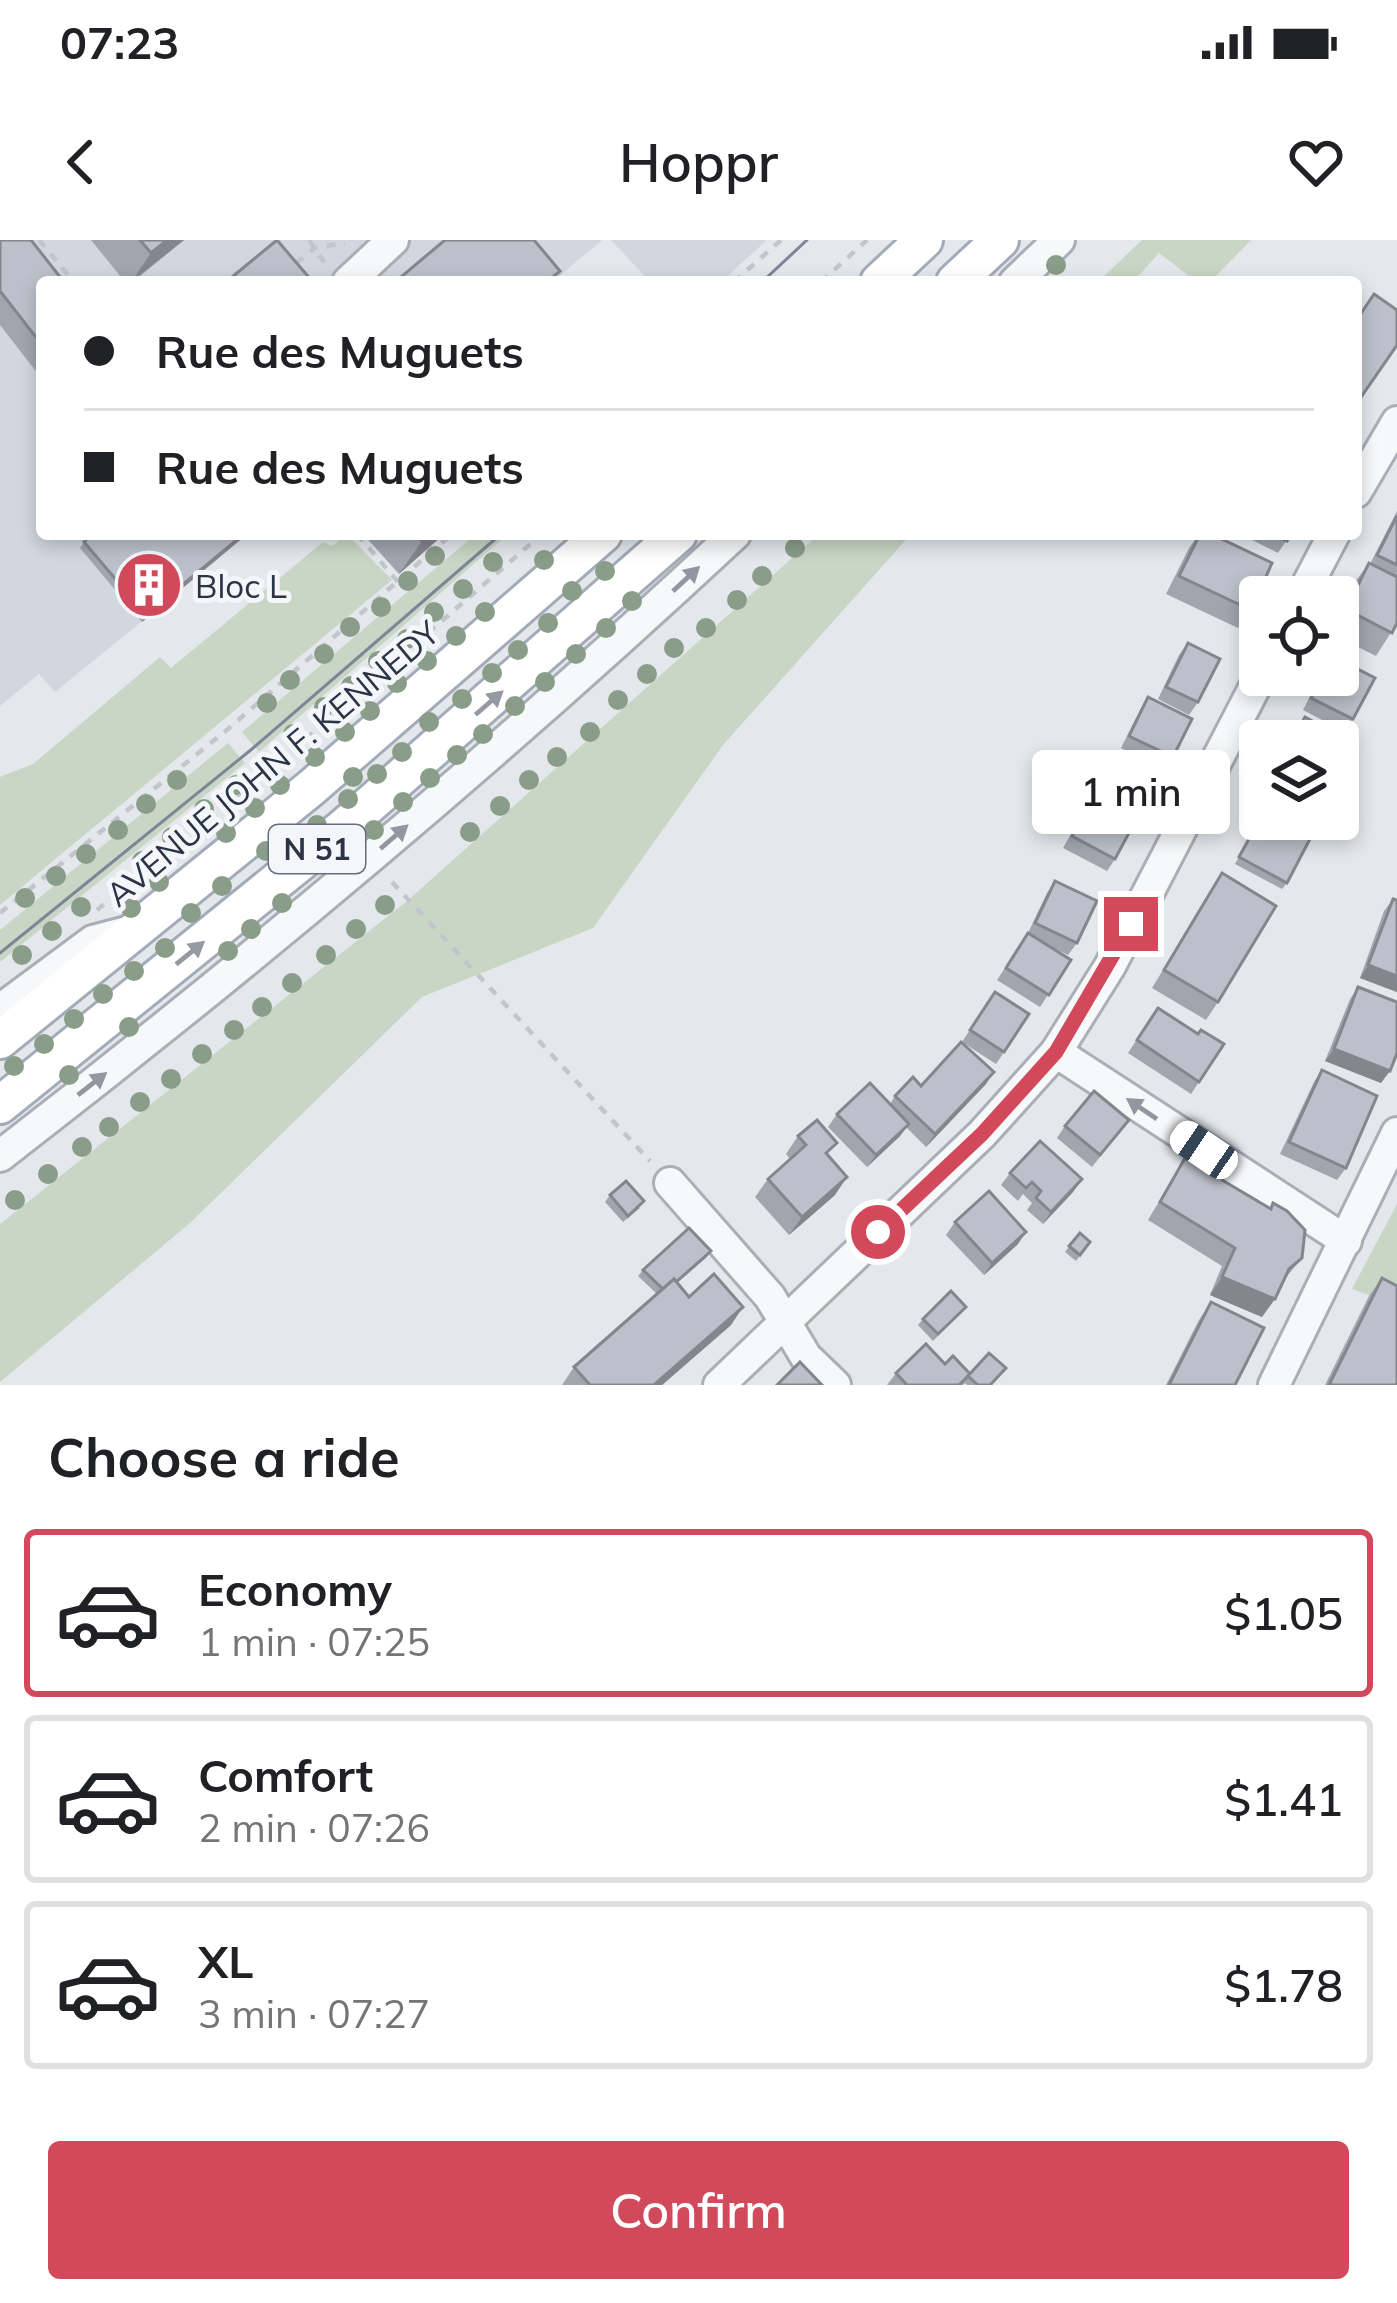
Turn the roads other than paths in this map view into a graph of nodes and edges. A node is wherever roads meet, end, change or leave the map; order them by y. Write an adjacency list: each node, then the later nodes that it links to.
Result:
1 (393, 240): 5 (street)
2 (924, 240): 6 (main road)
3 (1000, 240): 7 (main road)
4 (1059, 240): 8 (street)
5 (354, 276)
6 (885, 276)
7 (961, 276)
8 (1021, 276)
9 (1392, 440): 10 (street)
10 (1362, 482)
11 (596, 540): 17 (main road, AVENUE JOHN F. KENNEDY / N 51)
12 (671, 540): 21 (main road, N 51, one-way to 12)
13 (728, 540): 23 (street, one-way to 13)
14 (1331, 540): 15 (street)
15 (1312, 576)
16 (1250, 696): 20 (street)
17 (142, 928): 18 (street, AVENUE JOHN F. KENNEDY); 19 (main road, AVENUE JOHN F. KENNEDY / N 51)
18 (0, 1010)
19 (0, 1040)
20 (1056, 1052): 25 (street, one-way to 20); 26 (street)
21 (0, 1105)
22 (1397, 1133): 25 (street)
23 (0, 1156)
24 (670, 1183): 26 (street)
25 (1346, 1241): 29 (street)
26 (785, 1321): 27 (street); 28 (street)
27 (718, 1385)
28 (835, 1385)
29 (1274, 1385)

